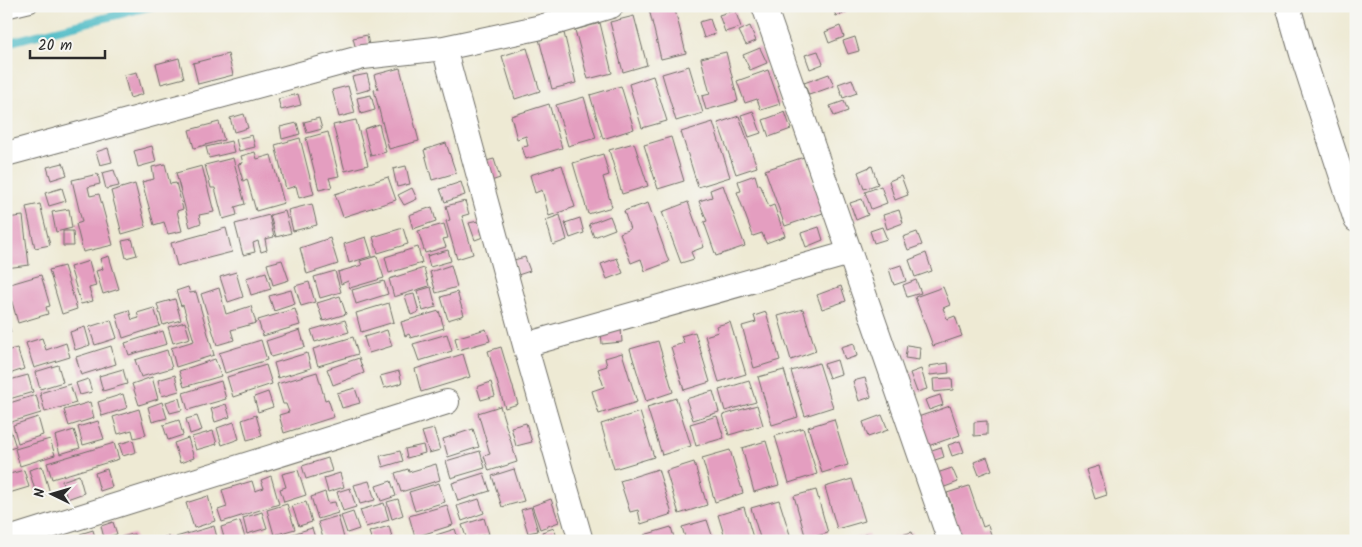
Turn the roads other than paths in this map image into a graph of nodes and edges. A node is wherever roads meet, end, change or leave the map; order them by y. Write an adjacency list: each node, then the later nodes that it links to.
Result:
1 (30, 6): 5 (lane)
2 (611, 6): 6 (street)
3 (764, 6): 9 (street)
4 (1288, 6): 8 (street)
5 (6, 12)
6 (444, 48): 7 (street); 10 (street)
7 (6, 154)
8 (1356, 220)
9 (850, 253): 10 (street); 14 (street)
10 (524, 345): 13 (street)
11 (447, 402): 12 (street)
12 (9, 536)
13 (581, 541)
14 (950, 541)

